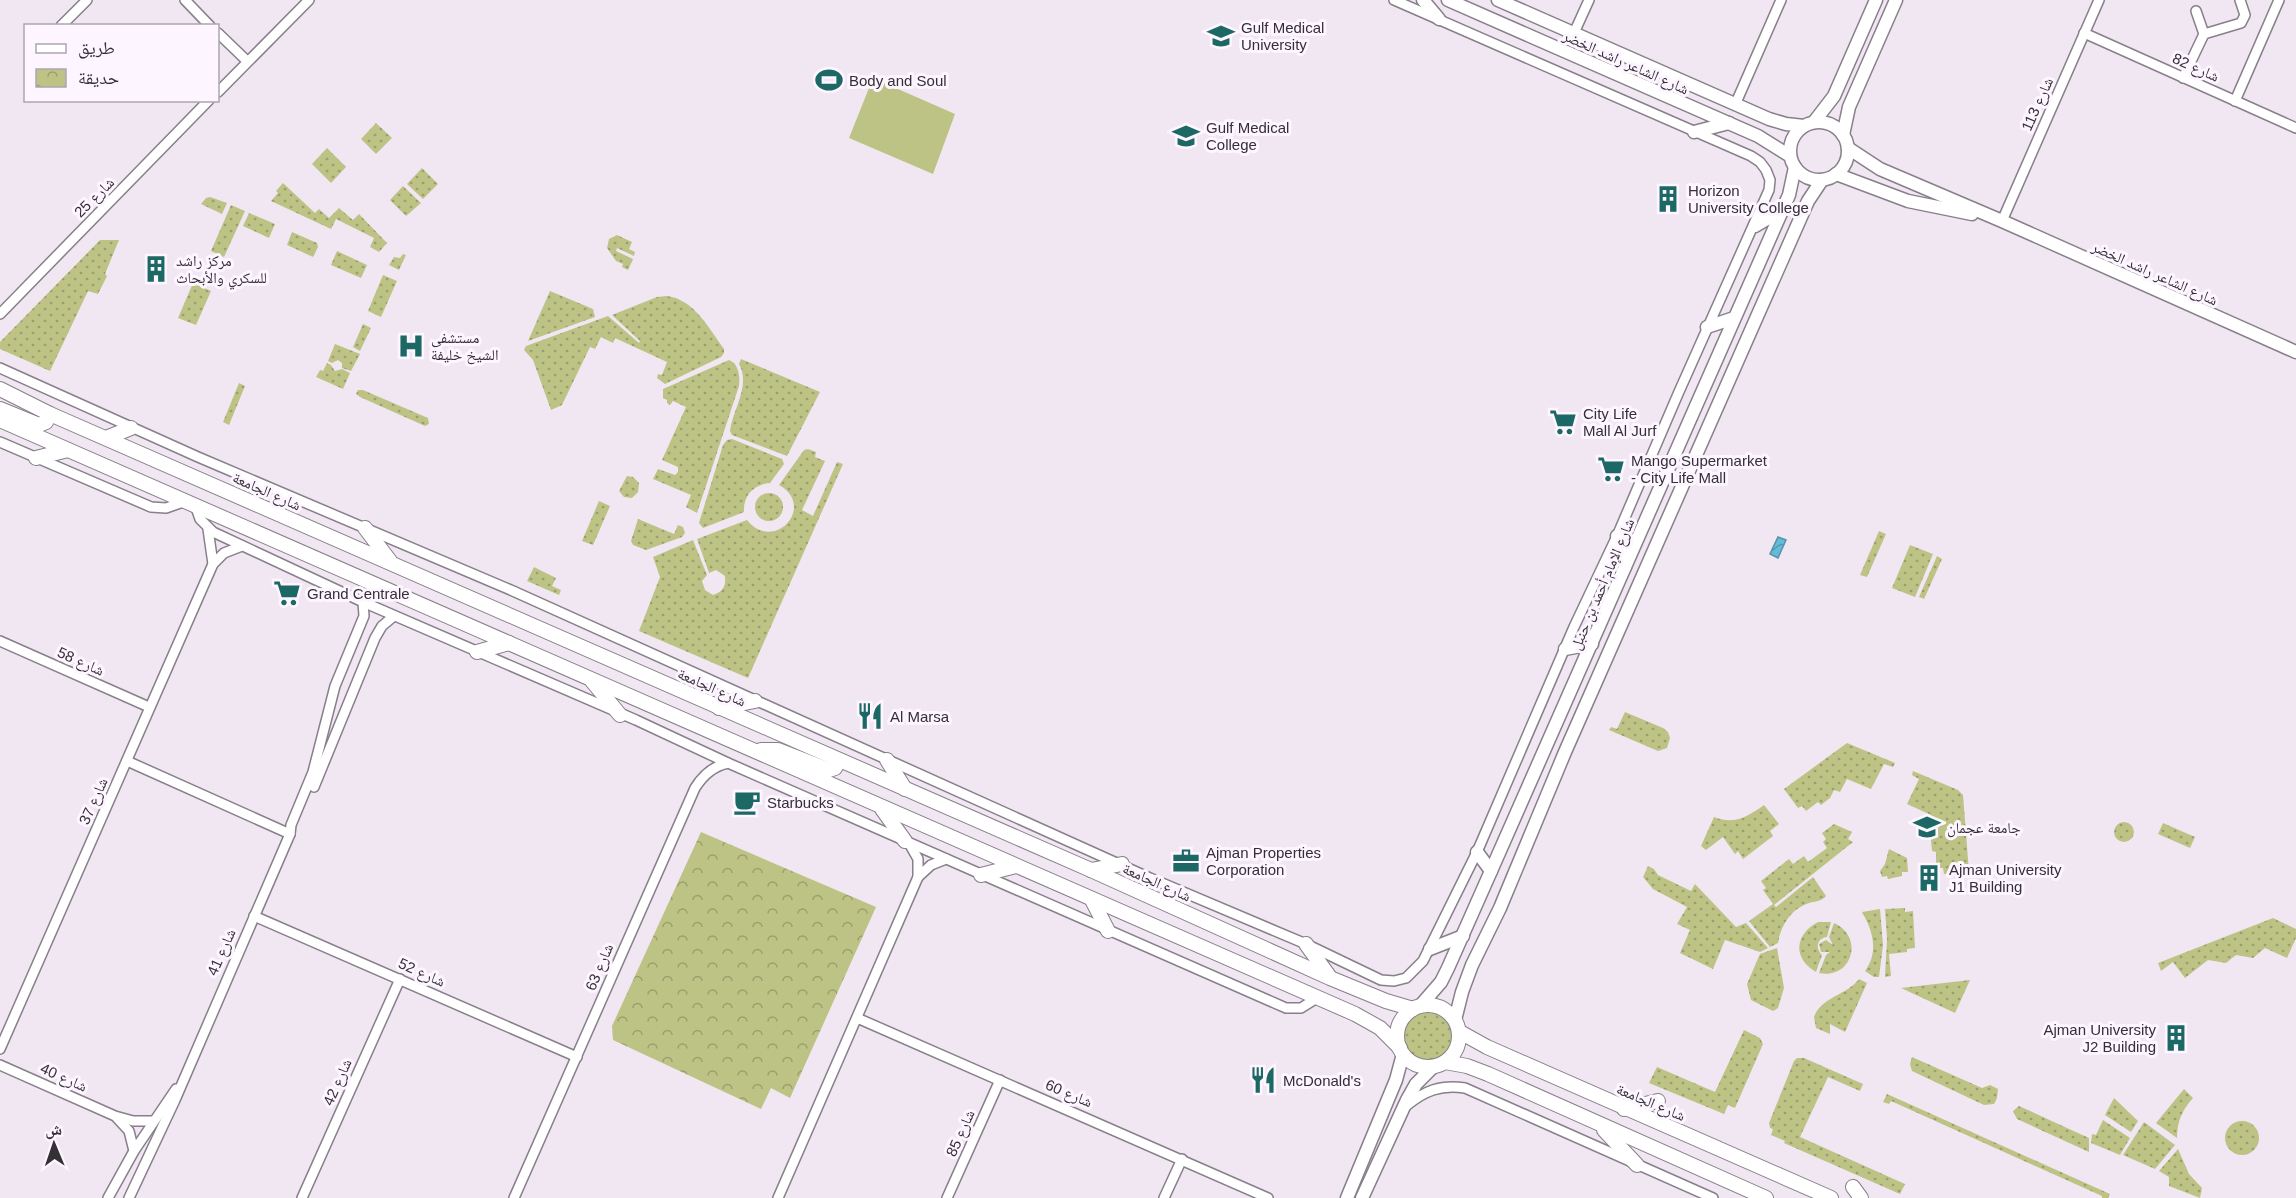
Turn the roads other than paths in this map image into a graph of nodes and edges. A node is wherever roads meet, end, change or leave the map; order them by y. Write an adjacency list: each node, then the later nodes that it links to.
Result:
1 (87, 0): 17 (street)
2 (184, 0): 18 (street)
3 (309, 0): 23 (street)
4 (1394, 0): 16 (street)
5 (1423, 0): 16 (street)
6 (1448, 0): 29 (street, شارع الشاعر راشد الخضر)
7 (1498, 0): 19 (street, شارع الشاعر راشد الخضر)
8 (1589, 0): 19 (street)
9 (1781, 0): 28 (street)
10 (1876, 0): 30 (street)
11 (1896, 0): 33 (street)
12 (2099, 0): 20 (street, شارع 113)
13 (2240, 0): 22 (street)
14 (2279, 0): 26 (street)
15 (2196, 11): 22 (street)
16 (1439, 19): 32 (street)
17 (63, 24)
18 (208, 24)
19 (1574, 33): 28 (street, شارع الشاعر راشد الخضر)
20 (2084, 33): 24 (street, شارع 82); 39 (street, شارع 113)
21 (219, 34): 23 (street)
22 (2204, 34): 24 (street)
23 (247, 62): 25 (street)
24 (2183, 78): 26 (street, شارع 82)
25 (219, 91)
26 (2235, 101): 31 (street, شارع 82)
27 (207, 102): 41 (street, شارع 25)
28 (1735, 105): 30 (street, شارع الشاعر راشد الخضر)
29 (1729, 123): 32 (street); 35 (street, شارع الشاعر راشد الخضر)
30 (1809, 124): 33 (street); 35 (street)
31 (2296, 128)
32 (1694, 132): 40 (street)
33 (1843, 135): 34 (street)
34 (1848, 148): 36 (street); 39 (street, شارع الشاعر راشد الخضر)
35 (1792, 162): 37 (street); 38 (street, شارع الإمام أحمد بن حنبل)
36 (1836, 174): 37 (street); 39 (street, شارع الشاعر راشد الخضر)
37 (1822, 180): 103 (street)
38 (1782, 210): 40 (street); 42 (street, شارع الإمام أحمد بن حنبل)
39 (2002, 221): 44 (street, شارع الشاعر راشد الخضر)
40 (1755, 226): 43 (street)
41 (0, 314)
42 (1734, 318): 43 (street); 62 (street, شارع الإمام أحمد بن حنبل)
43 (1707, 327): 58 (street)
44 (2296, 352)
45 (0, 368): 50 (street)
46 (1, 388): 48 (main road, شارع الجامعة)
47 (0, 409): 48 (main road)
48 (50, 414): 51 (main road, شارع الجامعة)
49 (0, 420): 53 (main road)
50 (131, 428): 51 (main road); 56 (street)
51 (106, 438): 60 (main road, شارع الجامعة)
52 (0, 442): 54 (street)
53 (68, 450): 54 (main road); 55 (main road)
54 (36, 458): 55 (street)
55 (190, 503): 57 (street); 66 (main road)
56 (365, 528): 60 (main road); 71 (street)
57 (208, 529): 59 (street); 61 (street)
58 (1617, 536): 62 (street); 68 (street)
59 (242, 546): 61 (street); 63 (street)
60 (391, 563): 73 (main road, شارع الجامعة)
61 (213, 564): 72 (street, شارع 37)
62 (1625, 567): 67 (street, شارع الإمام أحمد بن حنبل)
63 (363, 602): 64 (street); 82 (street, شارع 41)
64 (394, 616): 69 (street); 82 (street, شارع 41)
65 (0, 641): 72 (street, شارع 58)
66 (509, 643): 69 (main road); 70 (main road)
67 (1593, 644): 68 (street); 89 (street, شارع الإمام أحمد بن حنبل)
68 (1565, 649): 84 (street)
69 (477, 651): 74 (street)
70 (591, 680): 74 (main road); 75 (main road)
71 (755, 701): 73 (main road); 76 (street)
72 (149, 707): 77 (street, شارع 37)
73 (719, 708): 78 (main road, شارع الجامعة)
74 (620, 715): 79 (street)
75 (756, 751): 78 (main road); 81 (main road)
76 (887, 760): 80 (main road); 86 (street)
77 (127, 761): 82 (street); 104 (street, شارع 37)
78 (839, 761): 80 (main road, شارع الجامعة)
79 (728, 763): 83 (street); 106 (street, شارع 63)
80 (905, 789): 88 (main road, شارع الجامعة)
81 (881, 807): 83 (main road); 87 (main road)
82 (290, 834): 93 (street, شارع 41)
83 (907, 841): 85 (street); 91 (street)
84 (1477, 852): 89 (street); 97 (street)
85 (946, 859): 90 (street); 91 (street)
86 (1122, 864): 88 (main road); 96 (street)
87 (1016, 866): 90 (main road); 92 (main road)
88 (1091, 870): 98 (main road, شارع الجامعة)
89 (1491, 871): 95 (street, شارع الإمام أحمد بن حنبل)
90 (981, 875): 94 (street)
91 (918, 877): 102 (street)
92 (1092, 900): 94 (main road); 100 (main road)
93 (254, 916): 99 (street, شارع 52); 110 (street, شارع 41)
94 (1108, 931): 100 (street)
95 (1463, 936): 97 (street); 101 (street, شارع الإمام أحمد بن حنبل)
96 (1306, 944): 97 (street); 98 (main road)
97 (1430, 949)
98 (1330, 978): 101 (main road, شارع الجامعة)
99 (400, 979): 106 (street, شارع 52); 122 (street, شارع 42)
100 (1317, 998): 105 (main road)
101 (1417, 1007): 103 (main road); 105 (main road)
102 (856, 1018): 109 (street, شارع 60); 124 (street)
103 (1457, 1026): 107 (main road); 113 (main road, شارع الجامعة)
104 (0, 1049)
105 (1401, 1051): 107 (main road); 128 (street)
106 (577, 1057): 123 (street, شارع 63)
107 (1439, 1064): 112 (street); 116 (main road)
108 (0, 1065): 114 (street, شارع 40)
109 (1000, 1080): 118 (street, شارع 60); 125 (street, شارع 85)
110 (181, 1083): 115 (street, شارع 41); 121 (street, شارع 41)
111 (1658, 1101): 113 (main road)
112 (1402, 1109): 119 (street); 129 (street)
113 (1624, 1109): 132 (main road, شارع الجامعة)
114 (115, 1116): 115 (street, شارع 40); 117 (street)
115 (153, 1121): 117 (street, شارع 41)
116 (1598, 1124): 119 (main road); 131 (main road)
117 (134, 1151): 120 (street, شارع 41)
118 (1182, 1159): 126 (street); 127 (street, شارع 60)
119 (1636, 1165): 130 (street)
120 (108, 1198)
121 (129, 1198)
122 (302, 1198)
123 (514, 1198)
124 (778, 1198)
125 (947, 1198)
126 (1164, 1198)
127 (1268, 1198)
128 (1347, 1198)
129 (1362, 1198)
130 (1713, 1198)
131 (1766, 1198)
132 (1831, 1198)

